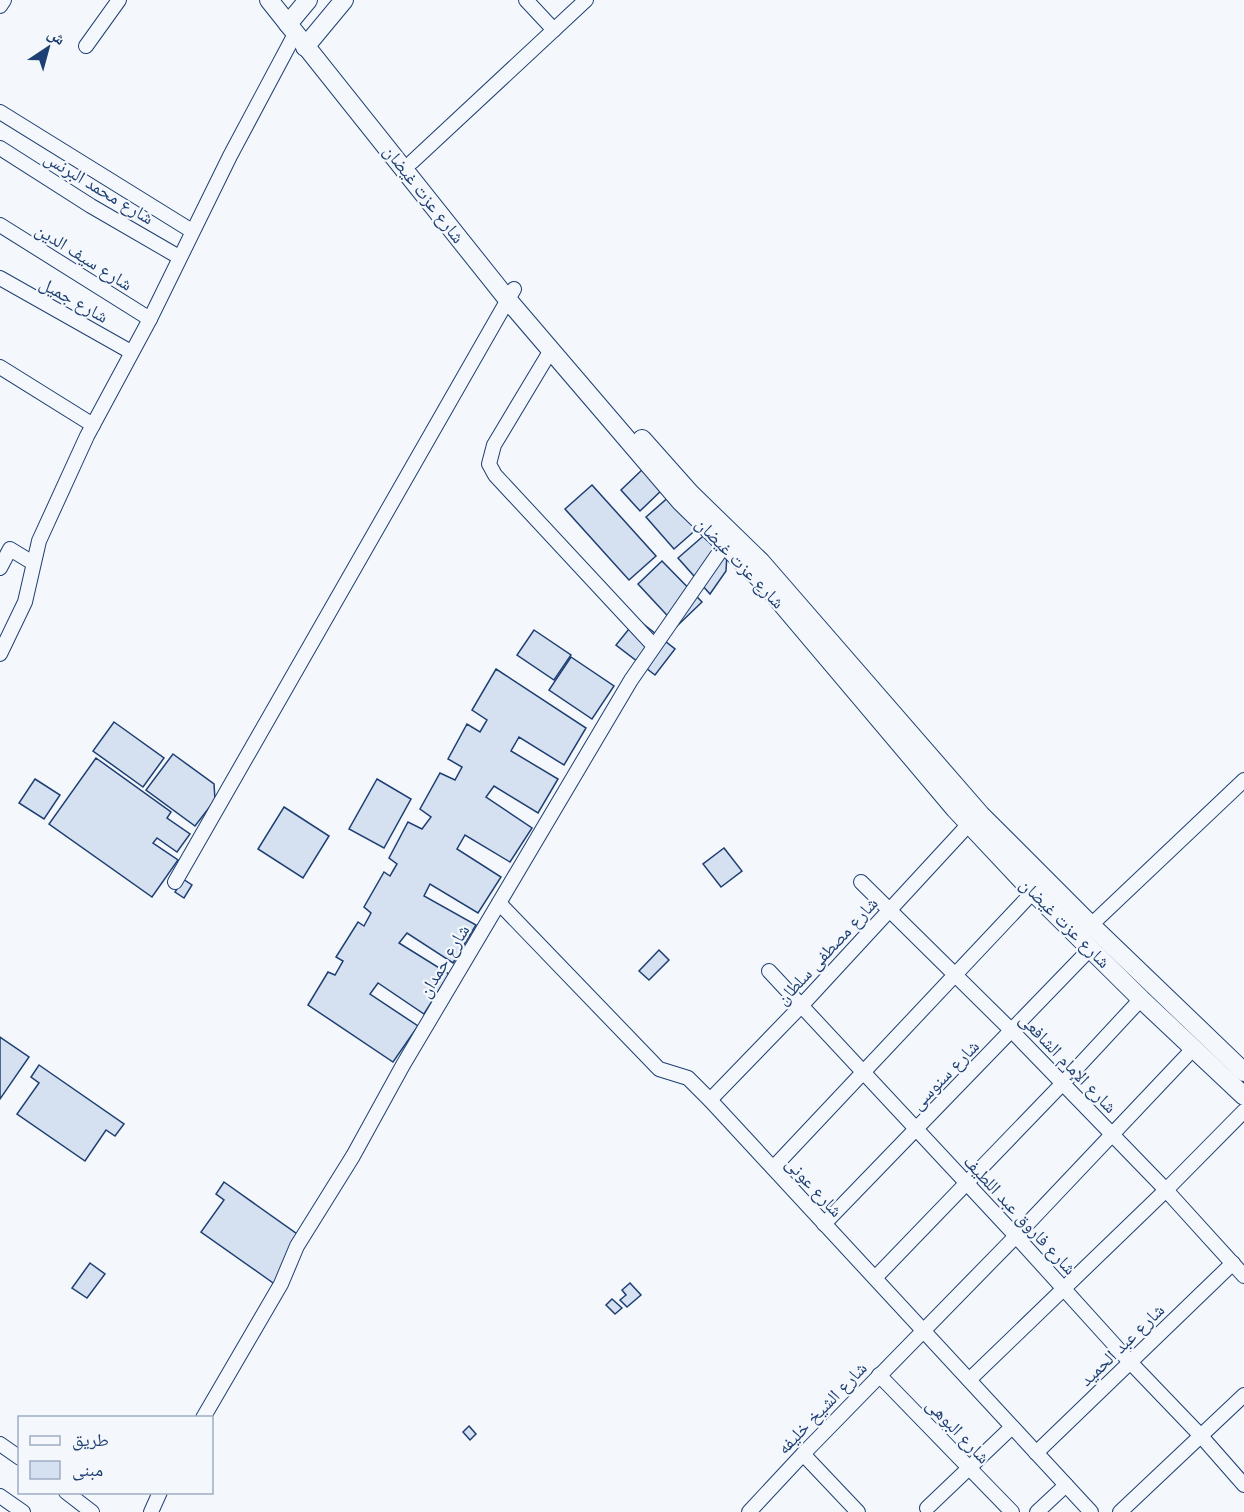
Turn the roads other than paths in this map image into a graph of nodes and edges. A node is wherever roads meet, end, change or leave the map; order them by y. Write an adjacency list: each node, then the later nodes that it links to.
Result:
1 (4, 0): 9 (street)
2 (119, 0): 12 (street)
3 (269, 0): 11 (street, شارع عزت غيضان)
4 (284, 0): 11 (street, شارع عزت غيضان)
5 (308, 0): 11 (street)
6 (344, 0): 11 (street)
7 (526, 0): 10 (street)
8 (586, 0): 10 (street)
9 (0, 6)
10 (554, 30): 15 (street)
11 (299, 32): 15 (street, شارع عزت غيضان); 17 (street); 20 (street, شارع عزت غيضان)
12 (86, 46)
13 (0, 112): 17 (street)
14 (0, 148): 18 (street, شارع محمد البرنس)
15 (412, 162): 20 (street, شارع عزت غيضان)
16 (0, 225): 21 (street, شارع سيف الدين)
17 (192, 231): 18 (street)
18 (179, 257): 21 (street)
19 (0, 278): 23 (street, شارع جميل)
20 (511, 294): 22 (street, شارع عزت غيضان); 26 (street, شارع عزت غيضان); 34 (street)
21 (150, 319): 23 (street)
22 (550, 350): 26 (street, شارع عزت غيضان); 30 (street)
23 (131, 352): 25 (street)
24 (1, 370): 25 (street)
25 (93, 425): 28 (street)
26 (728, 539): 30 (street, شارع حمدان); 33 (street, شارع عزت غيضان); 39 (street, شارع عزت غيضان)
27 (5, 546): 28 (street); 29 (street)
28 (33, 563): 31 (street)
29 (0, 568)
30 (654, 646): 37 (street, شارع حمدان)
31 (0, 654)
32 (1244, 780): 39 (street)
33 (969, 824): 36 (street, شارع عزت غيضان); 38 (street, شارع مصطفى سلطان)
34 (175, 882)
35 (861, 882): 38 (street, شارع الإمام الشافعى)
36 (1033, 891): 40 (street, شارع عزت غيضان); 42 (street)
37 (499, 903): 51 (street, شارع عونى); 69 (street, شارع حمدان)
38 (890, 910): 42 (street, شارع الإمام الشافعى); 44 (street, شارع مصطفى سلطان)
39 (1091, 925): 47 (street, شارع عزت غيضان)
40 (1090, 949): 43 (street, شارع عزت غيضان); 45 (street, شارع سنوسى)
41 (769, 971): 44 (street, شارع فاروق عبد اللطيف)
42 (956, 975): 45 (street, شارع الإمام الشافعى); 48 (street)
43 (1141, 999): 46 (street, شارع عزت غيضان); 49 (street)
44 (801, 1006): 48 (street, شارع فاروق عبد اللطيف); 51 (street, شارع مصطفى سلطان)
45 (1012, 1030): 49 (street, شارع الإمام الشافعى); 53 (street, شارع سنوسى)
46 (1193, 1048): 50 (street, شارع عزت غيضان); 54 (street, شارع الشيخ خليفه)
47 (1244, 1072)
48 (862, 1073): 53 (street, شارع فاروق عبد اللطيف); 55 (street)
49 (1063, 1083): 54 (street, شارع الإمام الشافعى); 56 (street)
50 (1244, 1096)
51 (710, 1100): 55 (street, شارع عونى)
52 (1244, 1111): 57 (street)
53 (916, 1131): 56 (street, شارع فاروق عبد اللطيف); 58 (street, شارع سنوسى)
54 (1113, 1135): 57 (street, شارع الإمام الشافعى); 59 (street, شارع الشيخ خليفه)
55 (773, 1168): 58 (street, شارع عونى)
56 (966, 1184): 59 (street, شارع فاروق عبد اللطيف); 62 (street)
57 (1166, 1190): 60 (street, شارع الإمام الشافعى); 63 (street)
58 (824, 1224): 62 (street, شارع عونى)
59 (1016, 1236): 63 (street, شارع فاروق عبد اللطيف); 64 (street, شارع الشيخ خليفه)
60 (1233, 1263): 61 (street, شارع الإمام الشافعى); 65 (street, شارع عبد الحميد)
61 (1244, 1276)
62 (875, 1278): 64 (street, شارع عونى)
63 (1065, 1289): 65 (street, شارع فاروق عبد اللطيف); 67 (street)
64 (923, 1330): 66 (street, شارع الشيخ خليفه); 67 (street, شارع عونى)
65 (1130, 1362): 71 (street, شارع فاروق عبد اللطيف); 74 (street, شارع عبد الحميد)
66 (879, 1375): 73 (street, شارع الشيخ خليفه); 76 (street, شارع البوهى)
67 (969, 1380): 70 (street, شارع عونى)
68 (1244, 1395): 71 (street)
69 (204, 1416)
70 (1012, 1427): 74 (street, شارع عونى); 76 (street)
71 (1201, 1436): 78 (street, شارع فاروق عبد اللطيف); 91 (street)
72 (0, 1444): 75 (street)
73 (803, 1454): 86 (street, شارع الشيخ خليفه); 87 (street)
74 (1036, 1454): 77 (street, شارع عونى)
75 (18, 1457)
76 (969, 1468): 82 (street); 88 (street, شارع البوهى)
77 (1066, 1485): 89 (street); 90 (street, شارع عونى)
78 (1244, 1485)
79 (69, 1494): 84 (street)
80 (159, 1494): 85 (street)
81 (0, 1496): 83 (street)
82 (927, 1508)
83 (23, 1512)
84 (92, 1512)
85 (151, 1512)
86 (749, 1512)
87 (858, 1512)
88 (1012, 1512)
89 (1037, 1512)
90 (1091, 1512)
91 (1120, 1512)

